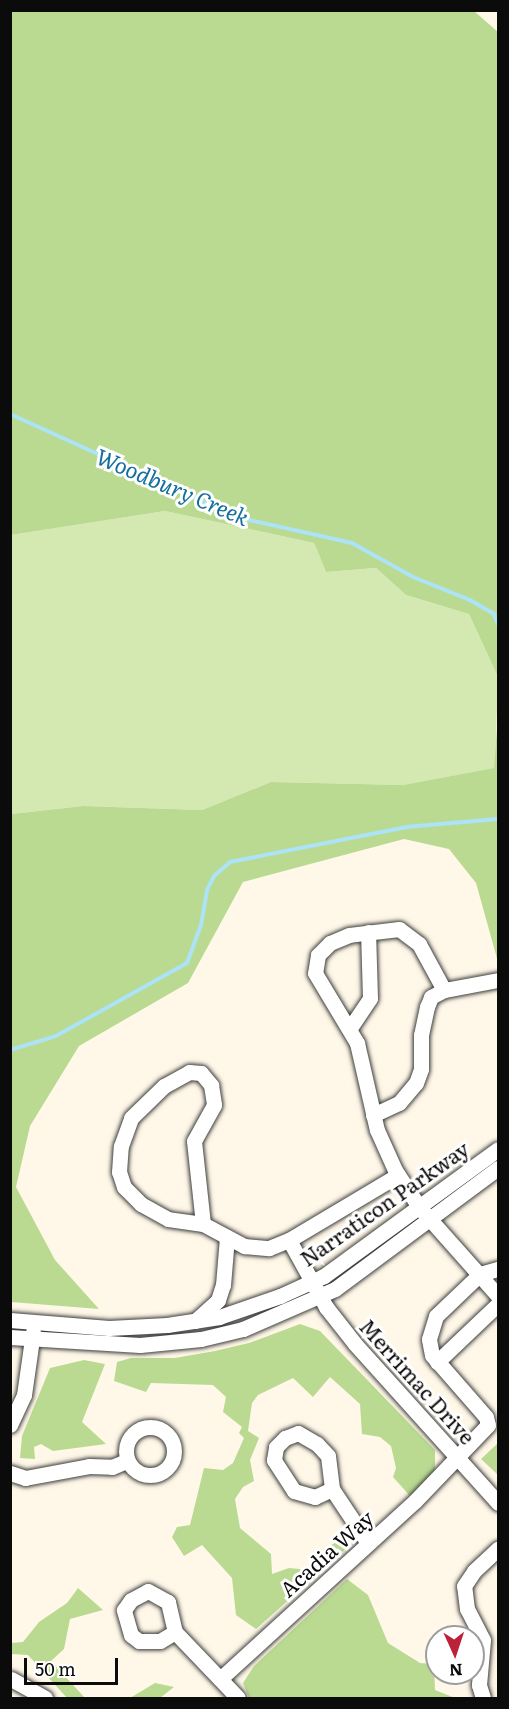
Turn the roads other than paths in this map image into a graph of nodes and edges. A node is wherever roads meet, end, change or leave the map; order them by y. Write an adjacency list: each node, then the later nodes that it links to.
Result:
1 (368, 932): 3 (street); 4 (street); 4 (street)
2 (498, 981): 3 (street)
3 (444, 990): 5 (street)
4 (350, 1028): 5 (street)
5 (373, 1115): 8 (street)
6 (498, 1149): 9 (street, Narraticon Parkway)
7 (498, 1168): 10 (street, Narraticon Parkway)
8 (398, 1175): 9 (street); 13 (street)
9 (419, 1207): 10 (street); 16 (street, Narraticon Parkway)
10 (431, 1220): 15 (street); 17 (street, Narraticon Parkway)
11 (203, 1224): 11 (street); 12 (street)
12 (227, 1237): 13 (street); 21 (street)
13 (289, 1240): 16 (street, Merrimac Drive)
14 (498, 1269): 15 (street)
15 (480, 1274): 18 (street); 25 (street)
16 (313, 1281): 17 (street, Merrimac Drive); 21 (street, Narraticon Parkway)
17 (321, 1296): 24 (street, Narraticon Parkway); 27 (street, Merrimac Drive)
18 (498, 1296)
19 (498, 1304): 25 (street)
20 (10, 1320): 22 (street, Narraticon Parkway)
21 (195, 1321): 22 (street, Narraticon Parkway)
22 (34, 1323): 24 (street)
23 (10, 1337): 24 (street, Narraticon Parkway)
24 (32, 1340): 26 (street)
25 (437, 1362): 27 (street, Acadia Way)
26 (10, 1425)
27 (458, 1458): 31 (street, Merrimac Drive); 32 (street, Acadia Way)
28 (126, 1461): 29 (street)
29 (10, 1473)
30 (332, 1489): 30 (street); 32 (street)
31 (498, 1503)
32 (369, 1543): 36 (street, Acadia Way)
33 (498, 1549): 39 (street)
34 (175, 1632): 36 (street)
35 (11, 1679): 37 (street)
36 (220, 1679): 38 (street)
37 (45, 1698)
38 (238, 1698)
39 (483, 1698)

